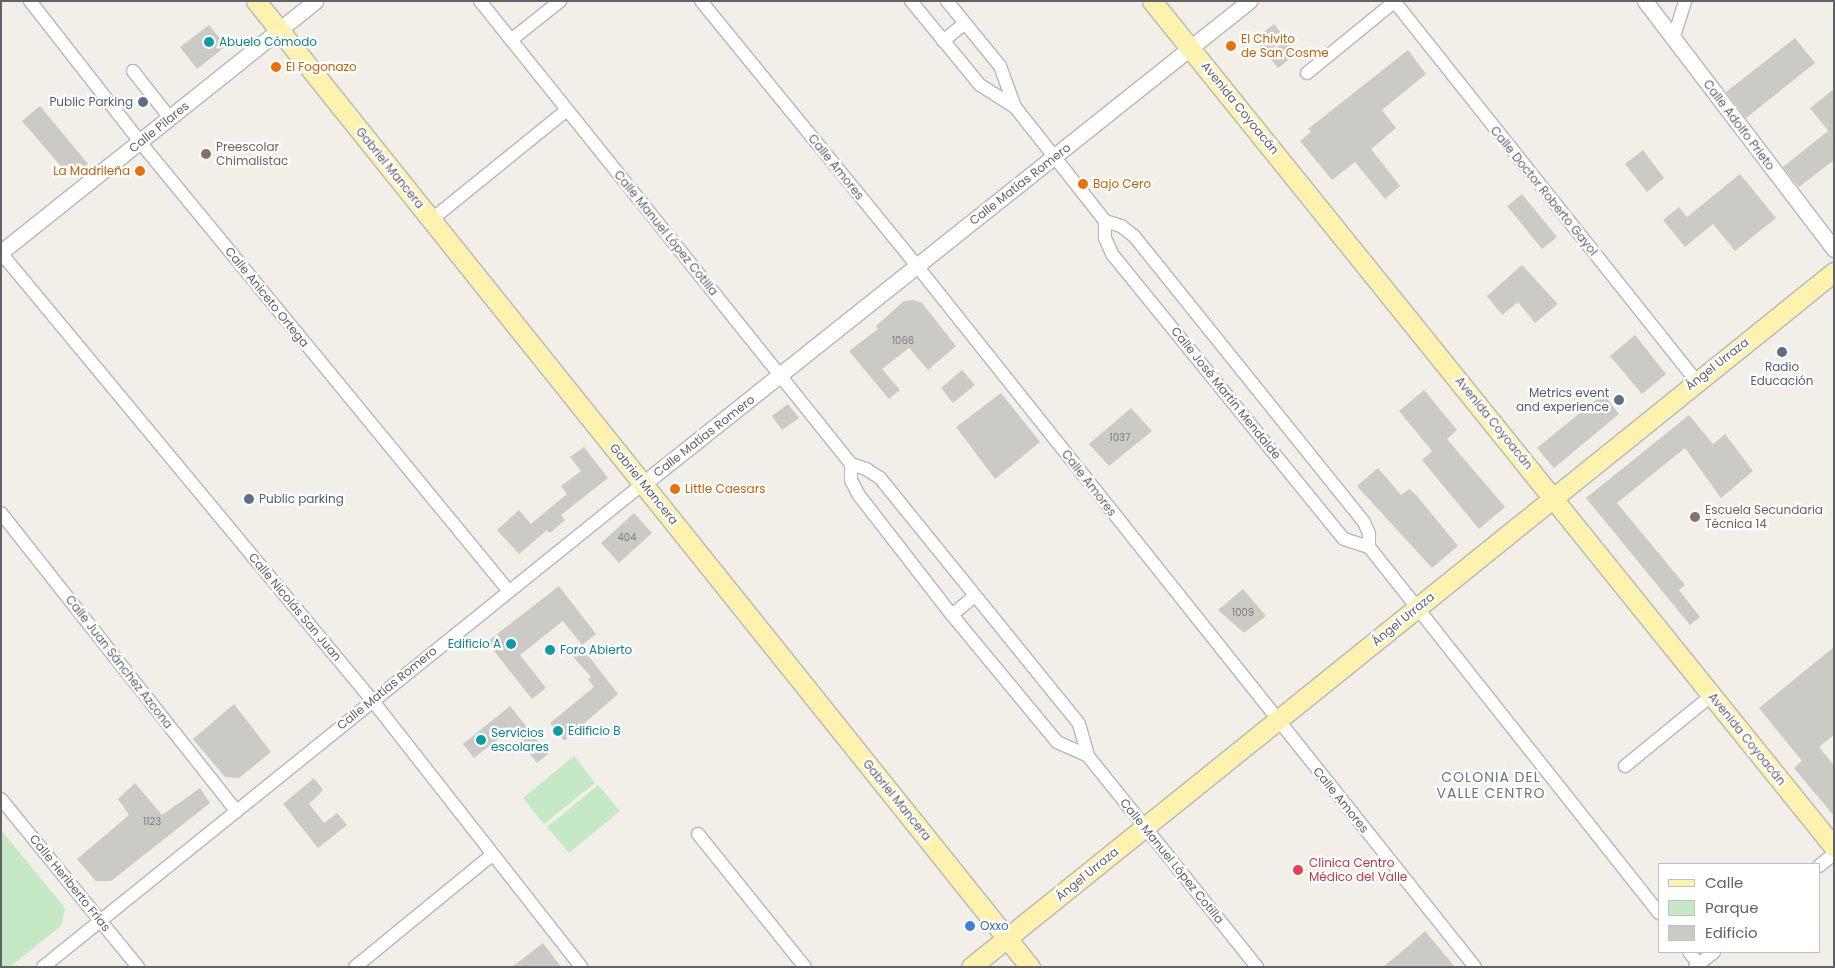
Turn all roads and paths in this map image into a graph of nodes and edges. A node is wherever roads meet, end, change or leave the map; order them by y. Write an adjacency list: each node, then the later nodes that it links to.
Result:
1 (30, 1): 25 (street, Calle Aniceto Ortega)
2 (256, 1): 15 (main road, Gabriel Mancera)
3 (315, 1): 15 (street, Calle Pilares)
4 (480, 1): 17 (street, Calle Manuel López Cotilla)
5 (560, 1): 17 (street)
6 (700, 1): 31 (street, Calle Amores)
7 (911, 1): 18 (street)
8 (947, 1): 14 (street)
9 (1152, 1): 19 (main road, Avenida Coyoacán)
10 (1249, 1): 19 (street, Calle Matías Romero)
11 (1645, 1): 16 (street, Calle Adolfo Prieto)
12 (1685, 1): 16 (street)
13 (1394, 2): 21 (street); 34 (street, Calle Doctor Roberto Gayol)
14 (965, 23): 18 (street); 22 (street)
15 (278, 30): 24 (street, Calle Pilares); 27 (main road, Gabriel Mancera)
16 (1673, 39): 29 (street, Calle Adolfo Prieto)
17 (511, 40): 23 (street, Calle Manuel López Cotilla)
18 (943, 41): 22 (street)
19 (1191, 48): 26 (street, Calle Matías Romero); 37 (main road, Avenida Coyoacán)
20 (133, 71): 24 (street)
21 (1307, 73)
22 (1015, 107): 26 (street)
23 (567, 110): 27 (street); 33 (street, Calle Manuel López Cotilla)
24 (170, 118): 25 (street, Calle Pilares)
25 (140, 142): 30 (street, Calle Pilares); 40 (street, Calle Aniceto Ortega)
26 (1054, 157): 28 (street); 31 (street, Calle Matías Romero)
27 (432, 220): 36 (main road, Gabriel Mancera)
28 (1105, 221): 39 (street); 39 (street, Calle José Martín Mendalde)
29 (1834, 249)
30 (1, 252): 45 (street, Calle Nicolás San Juan)
31 (917, 266): 33 (street, Calle Matías Romero); 46 (street, Calle Amores)
32 (1834, 272): 34 (main road, Ángel Urraza)
33 (780, 376): 35 (street, Calle Manuel López Cotilla); 36 (street, Calle Matías Romero)
34 (1695, 380): 37 (main road, Ángel Urraza)
35 (851, 464): 41 (street, Calle Manuel López Cotilla); 43 (street, Calle Manuel López Cotilla)
36 (644, 483): 40 (street, Calle Matías Romero); 59 (main road, Gabriel Mancera)
37 (1553, 496): 42 (main road, Ángel Urraza); 44 (main road, Avenida Coyoacán)
38 (1, 513): 50 (street, Calle Juan Sánchez Azcona)
39 (1369, 547): 42 (street)
40 (508, 590): 45 (street, Calle Matías Romero)
41 (975, 596): 43 (street); 47 (street, Calle Manuel López Cotilla)
42 (1418, 607): 46 (main road, Ángel Urraza); 57 (street)
43 (952, 615): 47 (street, Calle Manuel López Cotilla)
44 (1712, 695): 48 (street); 53 (main road, Avenida Coyoacán)
45 (372, 700): 50 (street, Calle Matías Romero); 55 (street, Calle Nicolás San Juan)
46 (1277, 721): 51 (main road, Ángel Urraza); 71 (street, Calle Amores)
47 (1088, 756): 51 (street, Calle Manuel López Cotilla)
48 (1625, 766)
49 (1, 799): 58 (street, Calle Heriberto Frías)
50 (236, 811): 58 (street, Calle Matías Romero)
51 (1145, 828): 59 (main road, Ángel Urraza); 70 (street, Calle Manuel López Cotilla)
52 (698, 834): 67 (street)
53 (1834, 847)
54 (1834, 854): 56 (street)
55 (492, 855): 65 (street); 66 (street, Calle Nicolás San Juan)
56 (1820, 865)
57 (1658, 912)
58 (101, 921): 63 (street, Calle Matías Romero); 64 (street, Calle Heriberto Frías)
59 (1007, 938): 68 (main road, Ángel Urraza); 69 (main road, Gabriel Mancera)
60 (1690, 953): 62 (street)
61 (1713, 953): 62 (street)
62 (1698, 966)
63 (43, 967)
64 (138, 967)
65 (355, 967)
66 (581, 967)
67 (805, 967)
68 (971, 967)
69 (1030, 967)
70 (1257, 967)
71 (1475, 967)

